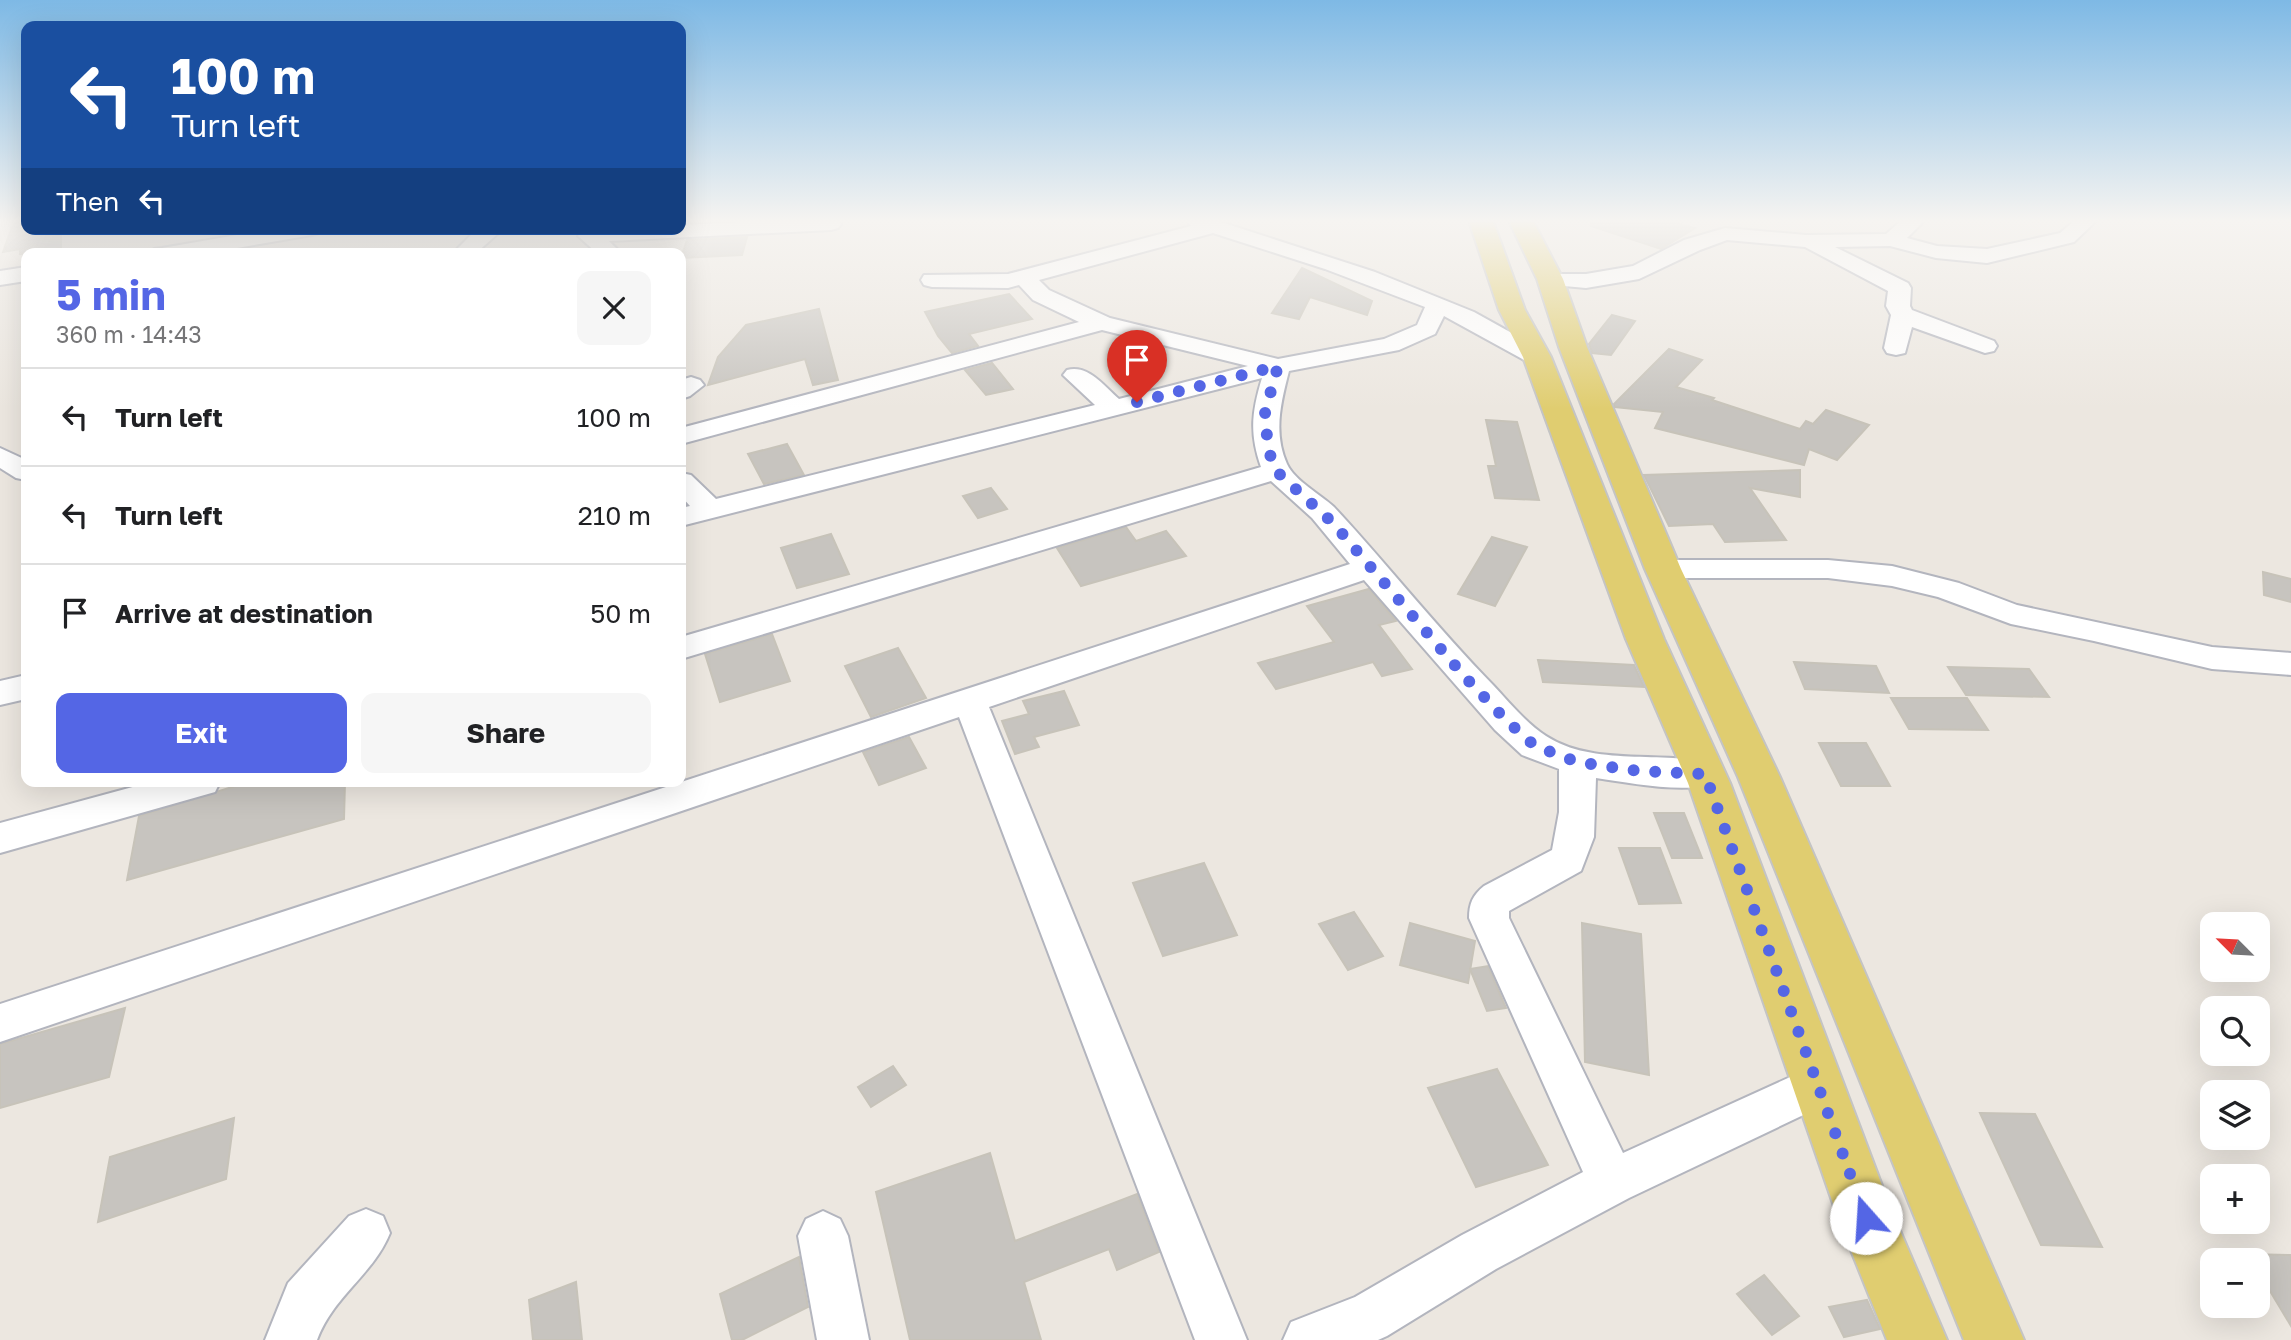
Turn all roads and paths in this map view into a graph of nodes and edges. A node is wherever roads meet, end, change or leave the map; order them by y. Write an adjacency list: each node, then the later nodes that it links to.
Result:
1 (1030, 284): 8 (street)
2 (1385, 284): 6 (street)
3 (1503, 284): 13 (main road)
4 (1552, 284): 25 (main road)
5 (1912, 284): 7 (street)
6 (1438, 304): 9 (street); 10 (street)
7 (1903, 315): 11 (street); 12 (street)
8 (1102, 323): 14 (street); 17 (street)
9 (1482, 325): 10 (street); 13 (street)
10 (1427, 329): 14 (street)
11 (1985, 346)
12 (1896, 348)
13 (1537, 357): 32 (main road)
14 (1278, 366): 16 (street); 20 (street)
15 (1076, 375): 16 (street)
16 (1113, 407): 22 (street)
17 (686, 435)
18 (0, 456): 19 (street)
19 (21, 469)
20 (1276, 471): 24 (street); 26 (street)
21 (686, 486): 22 (street)
22 (711, 510): 23 (street)
23 (686, 516)
24 (1371, 567): 30 (street); 31 (street)
25 (1663, 569): 27 (street); 45 (main road)
26 (686, 647)
27 (2291, 664)
28 (21, 688): 29 (street)
29 (0, 693)
30 (970, 701): 35 (street); 42 (street)
31 (1577, 762): 32 (street); 37 (street)
32 (1705, 774): 36 (main road)
33 (184, 787): 34 (street)
34 (0, 838)
35 (0, 1023)
36 (1819, 1085): 37 (street); 44 (main road)
37 (1612, 1182): 43 (street)
38 (366, 1233): 40 (street)
39 (823, 1236): 41 (street)
40 (291, 1340)
41 (844, 1340)
42 (1220, 1340)
43 (1309, 1340)
44 (1917, 1340)
45 (1994, 1340)

